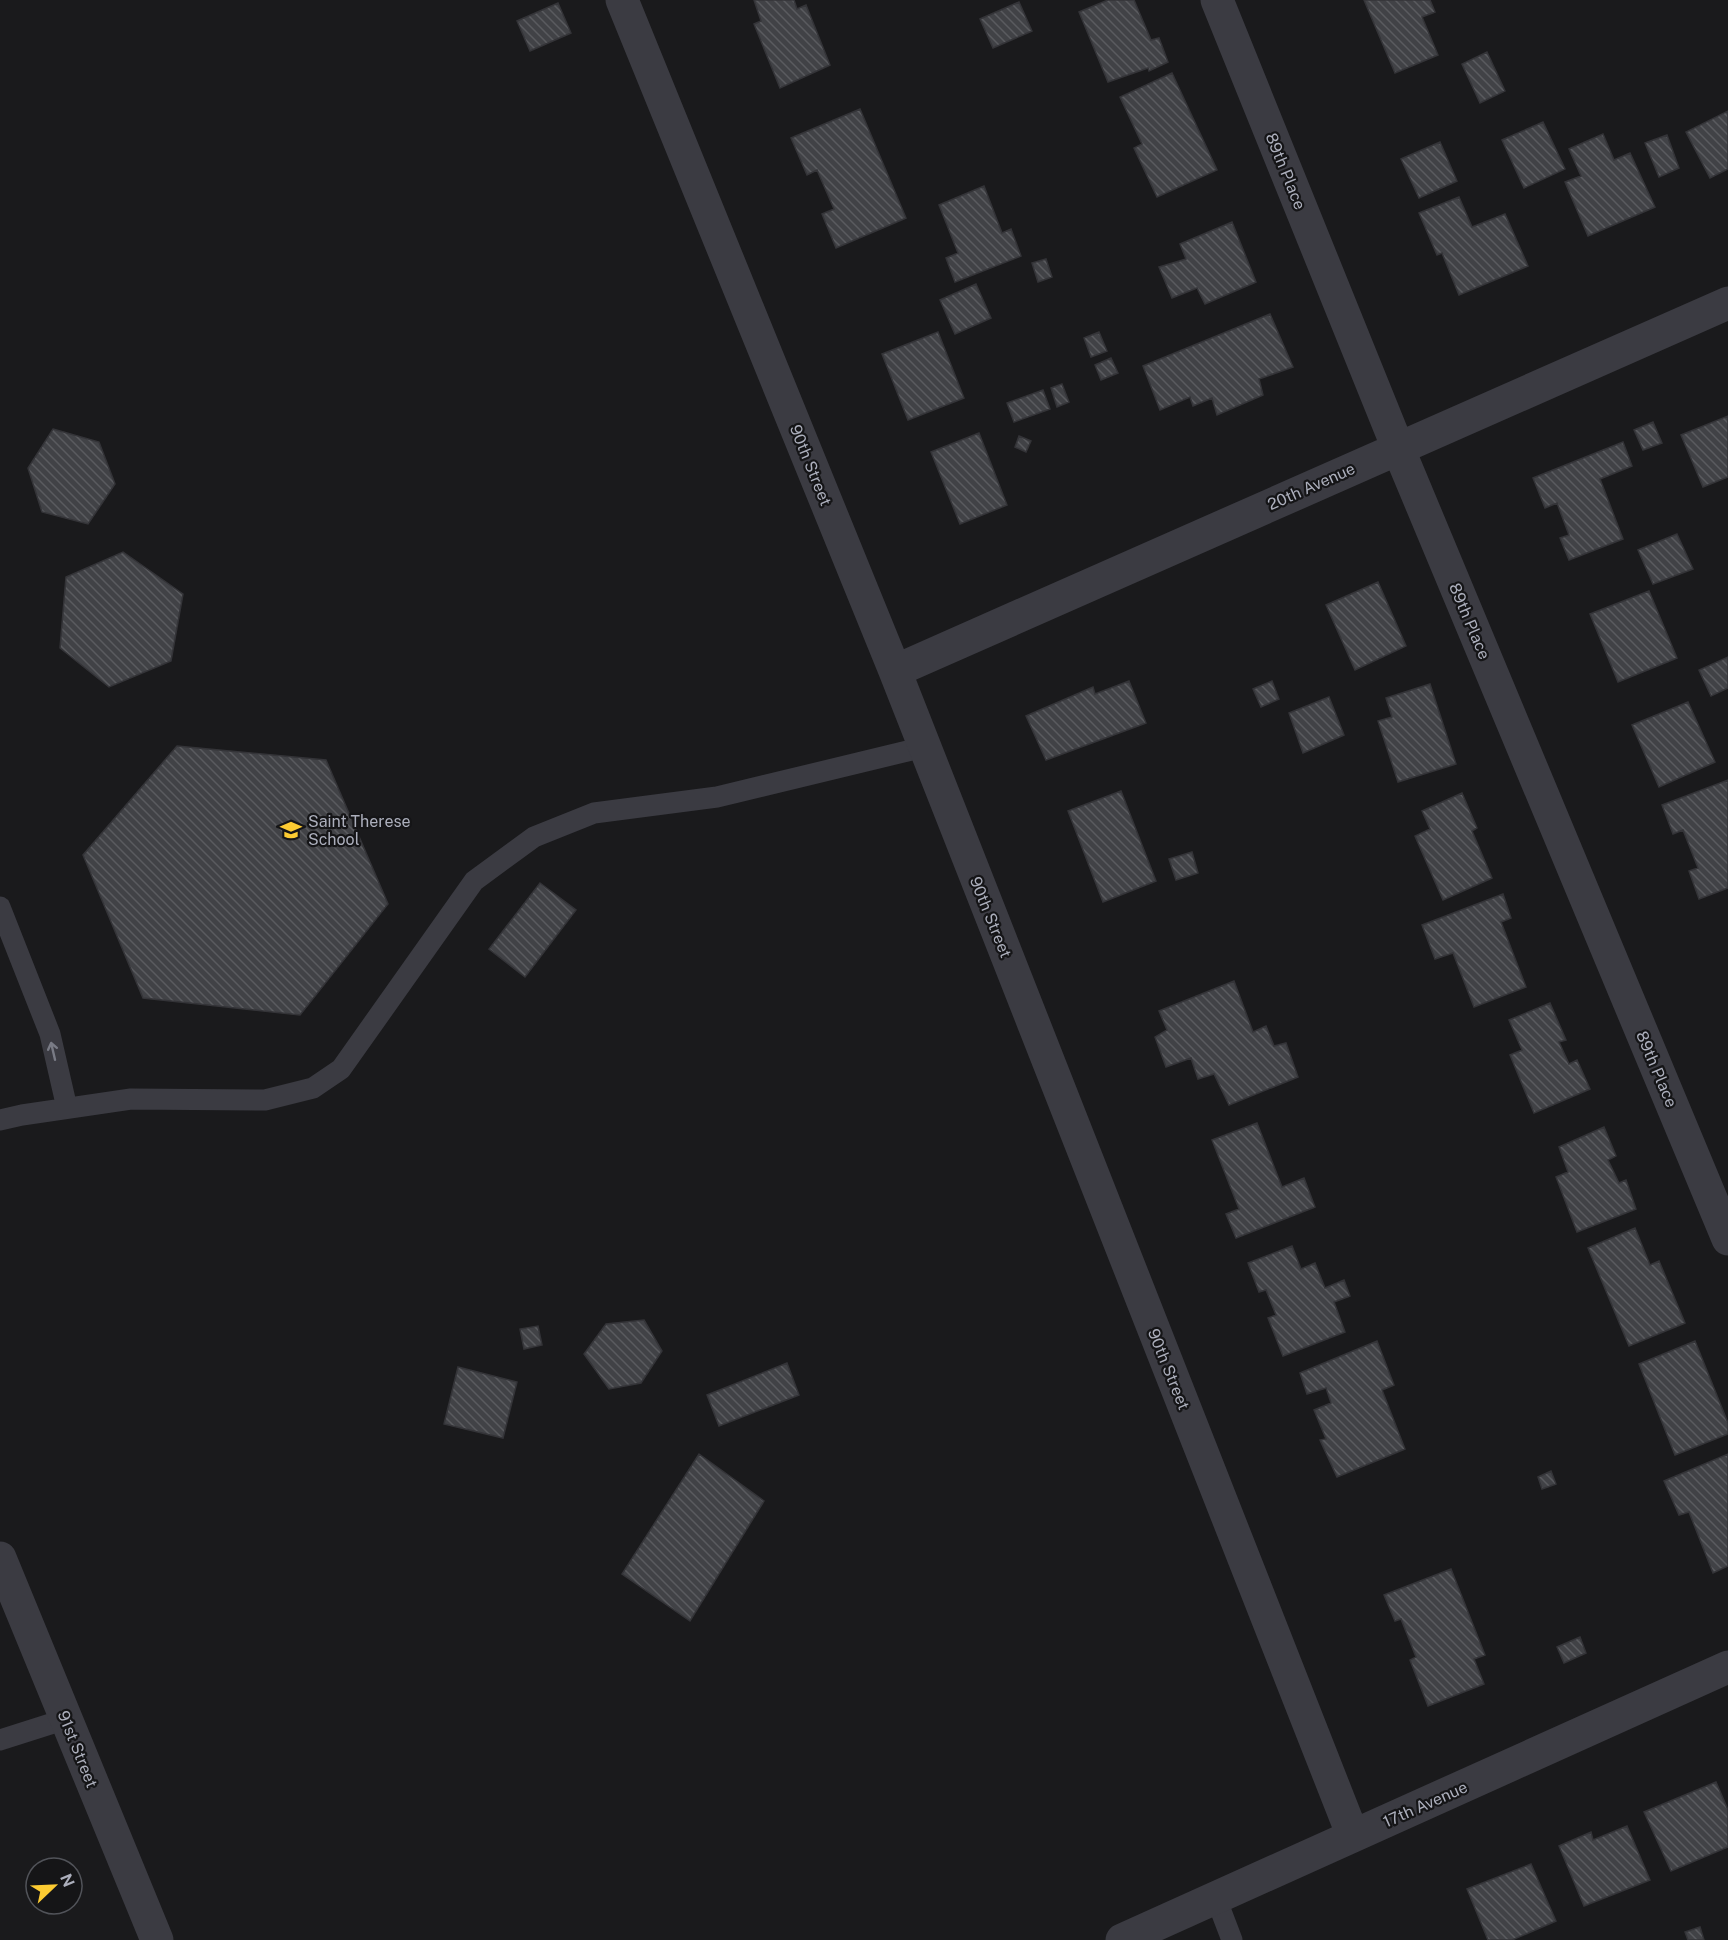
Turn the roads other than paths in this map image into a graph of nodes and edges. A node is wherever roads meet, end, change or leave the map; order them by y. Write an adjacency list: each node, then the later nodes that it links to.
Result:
1 (622, 0): 5 (street, 90th Street)
2 (1217, 0): 4 (street, 89th Place)
3 (1728, 303): 4 (street, 20th Avenue)
4 (1398, 448): 5 (street, 20th Avenue); 10 (street, 89th Place)
5 (895, 671): 6 (street, 90th Street)
6 (924, 747): 8 (lane); 15 (street, 90th Street)
7 (0, 907): 8 (lane, one-way to 7)
8 (67, 1108): 9 (lane)
9 (0, 1120)
10 (1728, 1239)
11 (0, 1558): 13 (street, 91st Street)
12 (1728, 1667): 15 (street, 17th Avenue)
13 (66, 1719): 14 (lane); 17 (street, 91st Street)
14 (0, 1740)
15 (1353, 1836): 16 (street, 17th Avenue)
16 (1216, 1898): 18 (street, 17th Avenue); 19 (lane)
17 (157, 1940)
18 (1122, 1940)
19 (1232, 1940)

